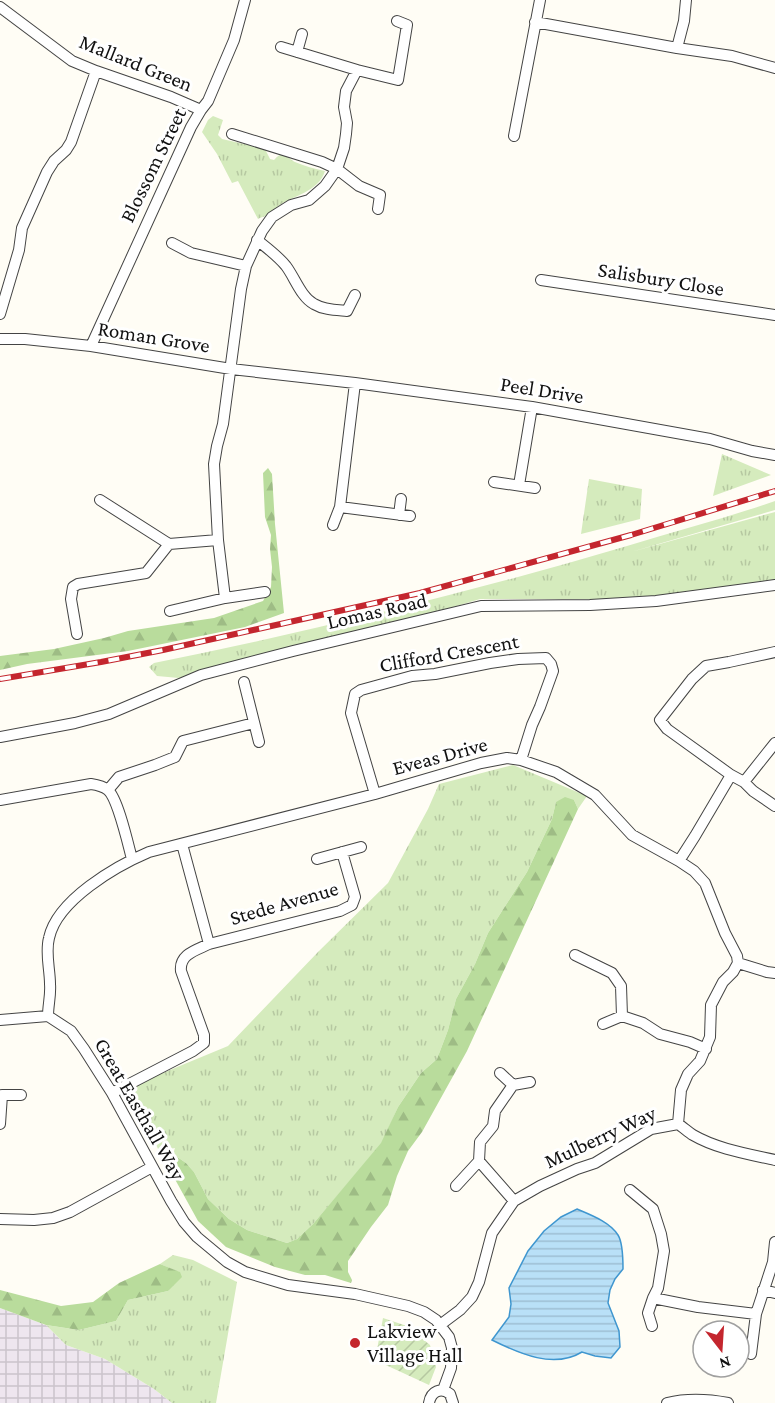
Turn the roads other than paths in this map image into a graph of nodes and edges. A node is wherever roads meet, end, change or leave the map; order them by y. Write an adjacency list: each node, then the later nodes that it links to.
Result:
1 (245, 0): 14 (street, Blossom Street)
2 (540, 0): 6 (street)
3 (686, 0): 9 (street)
4 (0, 7): 13 (street, Mallard Green)
5 (397, 21): 12 (street)
6 (535, 22): 9 (street); 16 (street)
7 (302, 34): 10 (street)
8 (281, 47): 10 (street)
9 (677, 48): 11 (street)
10 (297, 52): 12 (street)
11 (775, 68)
12 (357, 70): 17 (street)
13 (96, 71): 14 (street, Mallard Green); 24 (street)
14 (201, 110): 27 (street, Blossom Street)
15 (232, 134): 17 (street)
16 (514, 136)
17 (337, 169): 18 (street); 19 (street)
18 (378, 209)
19 (257, 240): 21 (street); 23 (street)
20 (172, 243): 21 (street)
21 (246, 266): 28 (street)
22 (541, 280): 25 (street, Salisbury Close)
23 (355, 295)
24 (0, 314)
25 (775, 315)
26 (0, 339): 27 (street, Roman Grove)
27 (91, 346): 28 (street, Roman Grove)
28 (231, 369): 29 (street, Roman Grove); 40 (street)
29 (301, 377): 30 (street, Peel Drive)
30 (355, 383): 31 (street, Peel Drive); 38 (street)
31 (532, 407): 32 (street, Peel Drive); 34 (street)
32 (775, 455)
33 (494, 482): 34 (street)
34 (519, 485): 35 (street)
35 (535, 488)
36 (400, 499): 38 (street)
37 (100, 500): 41 (street)
38 (340, 507): 39 (street)
39 (333, 525)
40 (218, 540): 41 (street); 44 (street)
41 (169, 544): 46 (street)
42 (775, 585): 50 (street, Lomas Road)
43 (265, 592): 44 (street)
44 (225, 598): 45 (street)
45 (170, 611)
46 (77, 634)
47 (775, 652): 54 (street)
48 (244, 682): 49 (street)
49 (254, 723): 51 (street); 56 (street)
50 (0, 737)
51 (259, 742)
52 (775, 743): 55 (street)
53 (521, 760): 57 (street, Eveas Drive); 57 (street, Clifford Crescent); 65 (street, Eveas Drive)
54 (731, 775): 55 (street); 65 (street)
55 (744, 782): 59 (street)
56 (108, 790): 58 (street); 63 (street)
57 (375, 794): 60 (street, Eveas Drive)
58 (0, 800)
59 (775, 806)
60 (182, 844): 63 (street); 66 (street, Stede Avenue)
61 (361, 847): 62 (street, Stede Avenue)
62 (342, 852): 64 (street, Stede Avenue); 66 (street, Stede Avenue)
63 (132, 859): 70 (street)
64 (317, 859)
65 (679, 861): 68 (street, Eveas Drive)
66 (210, 945): 78 (street, Stede Avenue)
67 (575, 955): 71 (street)
68 (738, 963): 69 (street); 74 (street, Mulberry Way)
69 (775, 973)
70 (48, 1016): 72 (street); 78 (street, Great Easthall Way)
71 (622, 1016): 73 (street); 74 (street)
72 (0, 1020)
73 (603, 1024)
74 (706, 1048): 81 (street, Mulberry Way)
75 (500, 1073): 77 (street)
76 (530, 1082): 77 (street)
77 (513, 1085): 83 (street)
78 (112, 1093): 84 (street, Great Easthall Way)
79 (21, 1095): 80 (street)
80 (0, 1124)
81 (678, 1124): 82 (street); 87 (street, Mulberry Way)
82 (775, 1160)
83 (478, 1161): 85 (street); 87 (street)
84 (152, 1167): 88 (street); 94 (street, Great Easthall Way)
85 (456, 1186)
86 (630, 1190): 92 (street)
87 (514, 1202): 94 (street, Mulberry Way)
88 (0, 1219)
89 (775, 1242): 90 (street)
90 (763, 1290): 91 (street); 93 (street)
91 (775, 1293)
92 (653, 1298): 93 (street); 95 (street)
93 (756, 1314): 96 (street)
94 (440, 1325): 97 (street)
95 (652, 1326)
96 (752, 1354)
97 (443, 1390): 98 (street); 99 (street)
98 (429, 1403)
99 (453, 1403)
100 (667, 1403): 101 (street)
101 (728, 1403)

